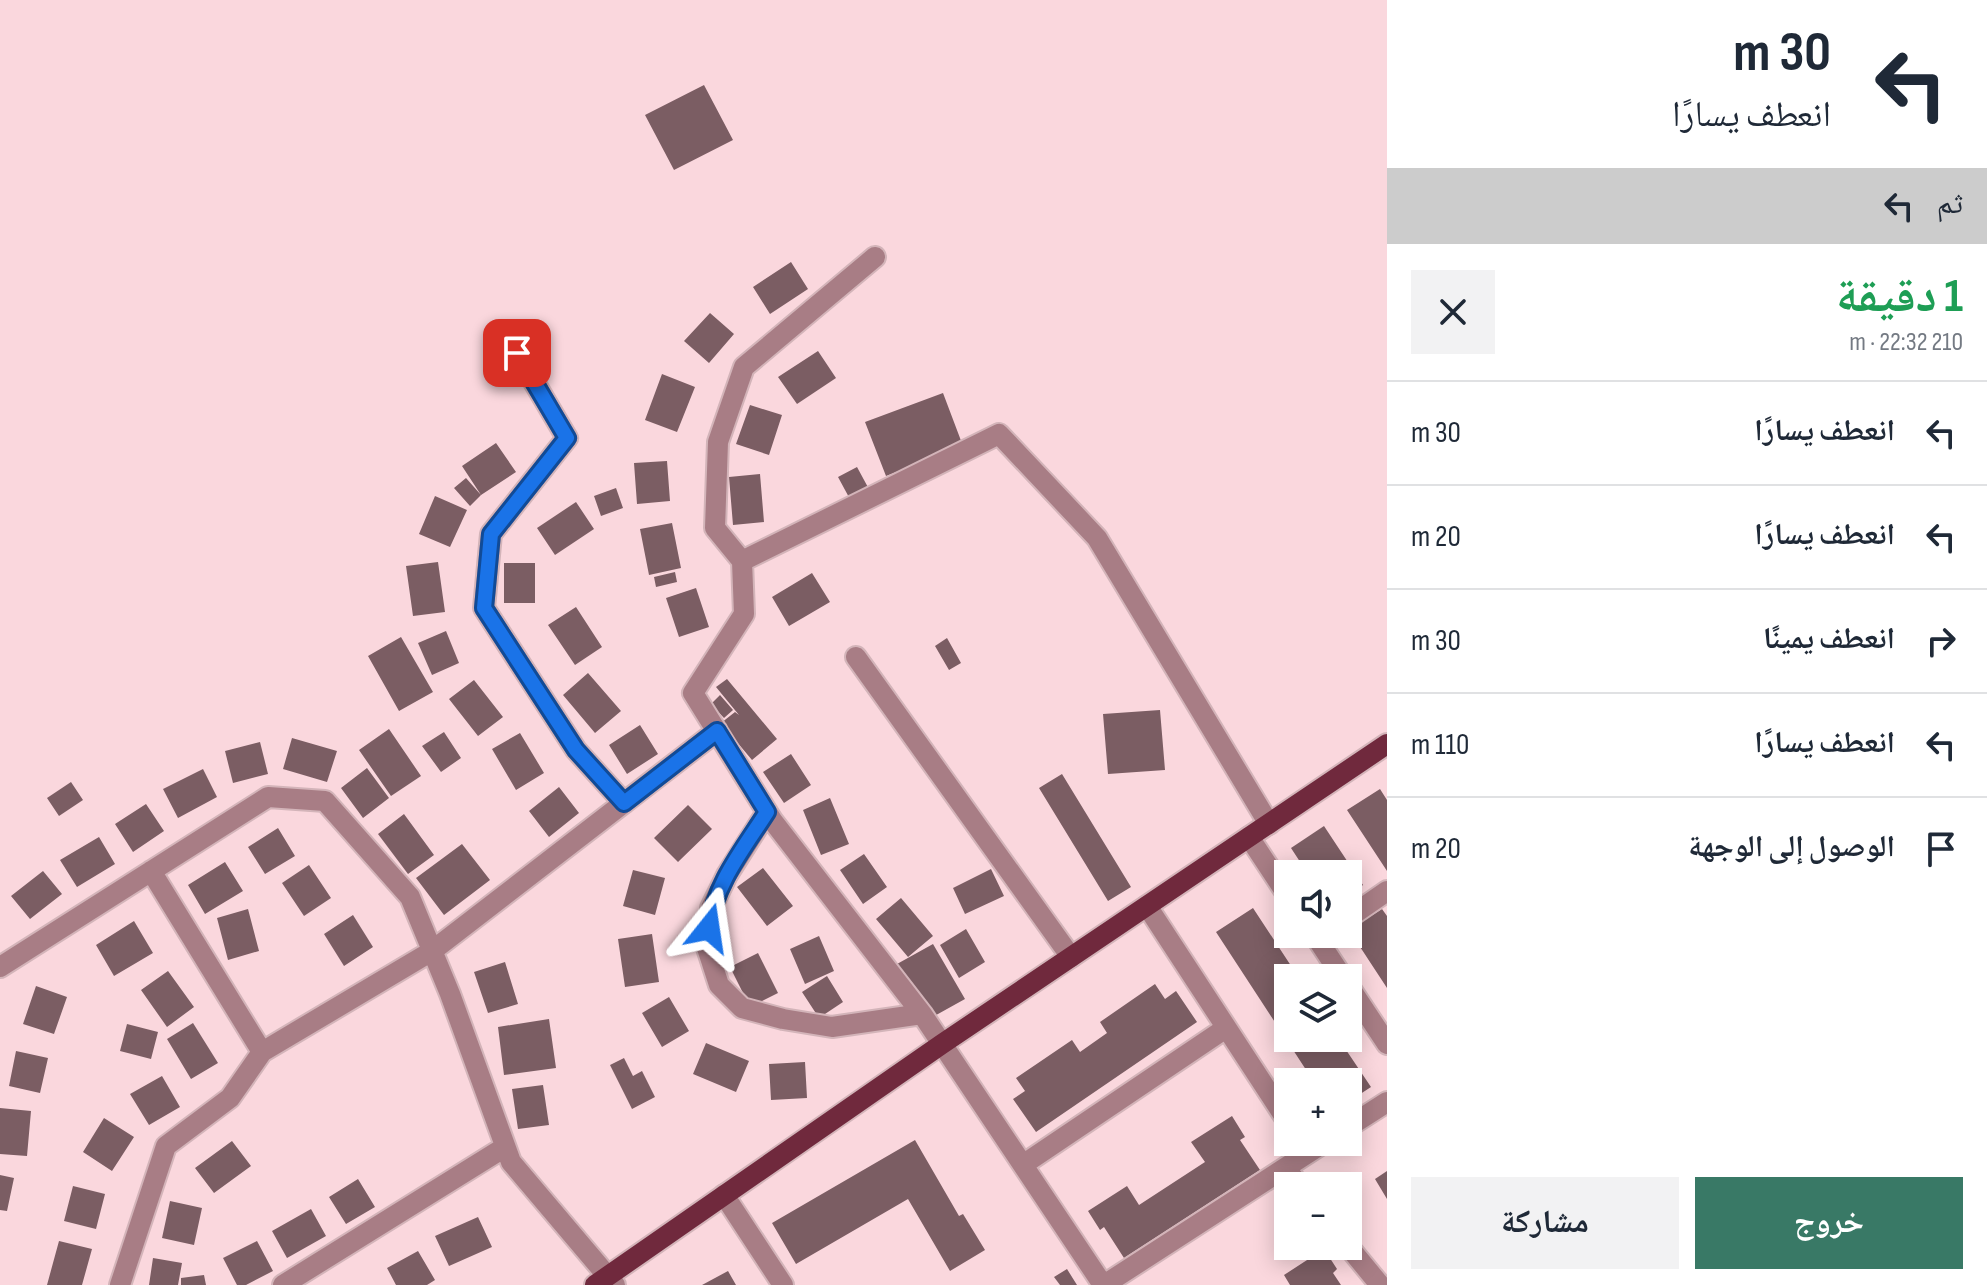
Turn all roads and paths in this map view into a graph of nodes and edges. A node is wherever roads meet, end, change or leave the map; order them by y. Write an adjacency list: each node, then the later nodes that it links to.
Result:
1 (875, 257): 3 (street)
2 (517, 353): 7 (street)
3 (742, 561): 5 (street); 9 (street)
4 (856, 657): 17 (street)
5 (717, 731): 7 (street); 8 (street)
6 (1386, 748): 9 (main road)
7 (624, 803): 16 (street)
8 (767, 812): 20 (street); 20 (street)
9 (1269, 824): 10 (main road)
10 (1249, 837): 12 (street); 14 (main road)
11 (151, 871): 16 (street); 18 (street); 24 (street)
12 (1274, 875)
13 (1387, 891): 15 (street)
14 (1147, 906): 17 (main road); 21 (street)
15 (1362, 908)
16 (432, 951): 24 (street); 28 (street)
17 (1071, 957): 23 (main road)
18 (0, 967)
19 (1362, 1005): 22 (street)
20 (922, 1014): 23 (street)
21 (1226, 1028): 25 (street); 30 (street)
22 (1386, 1040)
23 (942, 1044): 30 (street); 33 (main road)
24 (262, 1052): 36 (street)
25 (1274, 1101)
26 (1387, 1102): 27 (street)
27 (1362, 1118)
28 (505, 1147): 35 (street); 37 (street)
29 (1299, 1156): 31 (street)
30 (1024, 1164): 39 (street)
31 (1285, 1168): 32 (street); 39 (street)
32 (1288, 1172)
33 (724, 1195): 35 (main road); 38 (street)
34 (1359, 1260): 40 (street)
35 (606, 1282)
36 (120, 1285)
37 (283, 1285)
38 (783, 1285)
39 (1104, 1285)
40 (1380, 1285)

